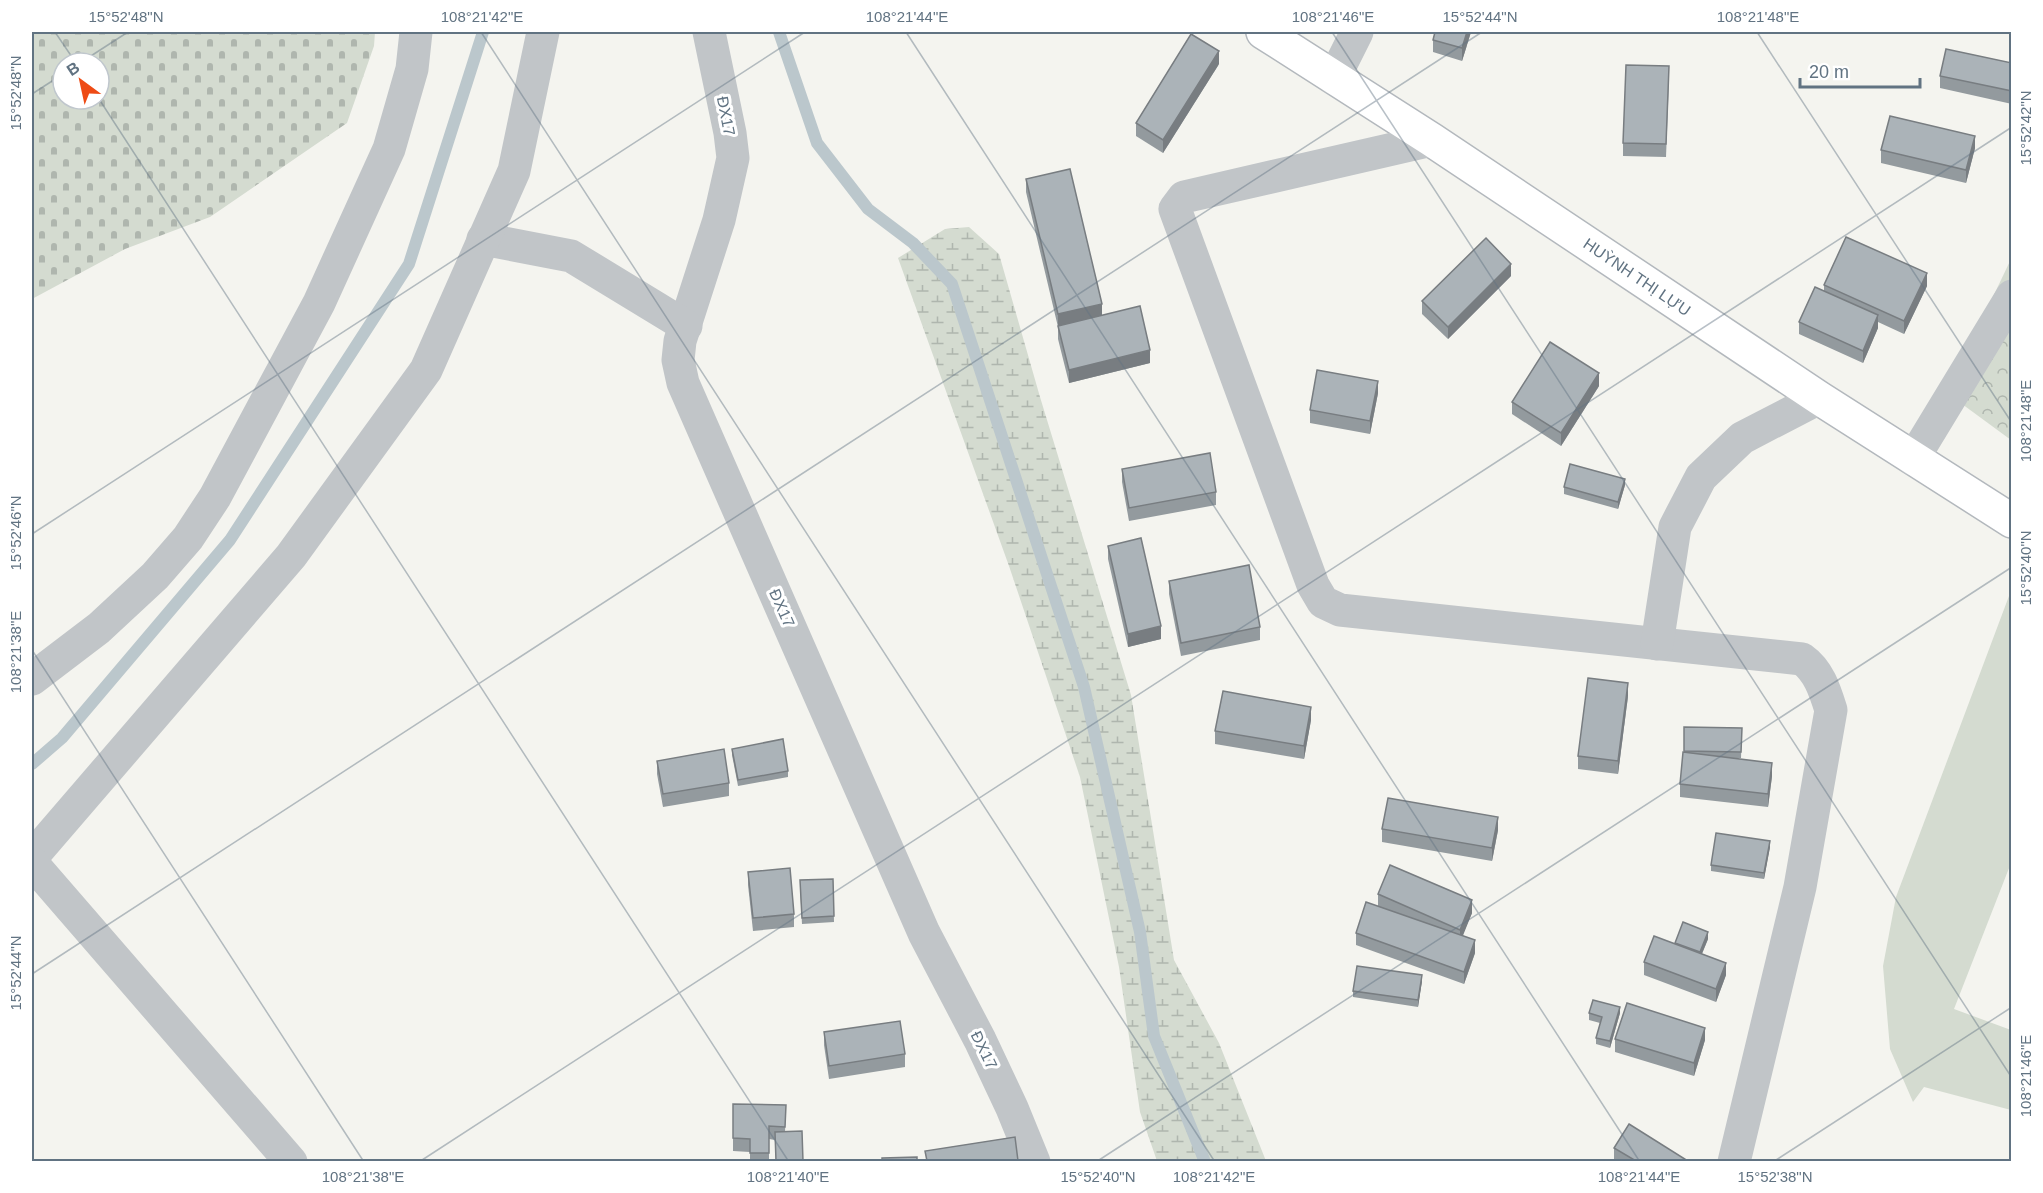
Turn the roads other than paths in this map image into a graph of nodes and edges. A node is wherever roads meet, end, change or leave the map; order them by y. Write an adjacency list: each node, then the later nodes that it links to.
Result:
1 (416, 32): 15 (street)
2 (543, 32): 8 (street)
3 (709, 32): 10 (street, ĐX17)
4 (1263, 32): 6 (street, HUỲNH THỊ LỰU)
5 (1357, 32): 6 (street)
6 (1334, 78): 7 (street, HUỲNH THỊ LỰU)
7 (1432, 140): 11 (street, HUỲNH THỊ LỰU); 14 (street)
8 (483, 239): 10 (street); 16 (street)
9 (2012, 296): 12 (street)
10 (686, 326): 19 (street, ĐX17)
11 (1819, 398): 12 (street, HUỲNH THỊ LỰU); 14 (street)
12 (1913, 459): 13 (street, HUỲNH THỊ LỰU)
13 (2012, 521)
14 (1657, 644): 20 (street)
15 (32, 679)
16 (32, 857)
17 (32, 863): 18 (street)
18 (291, 1161)
19 (1034, 1161)
20 (1734, 1161)

